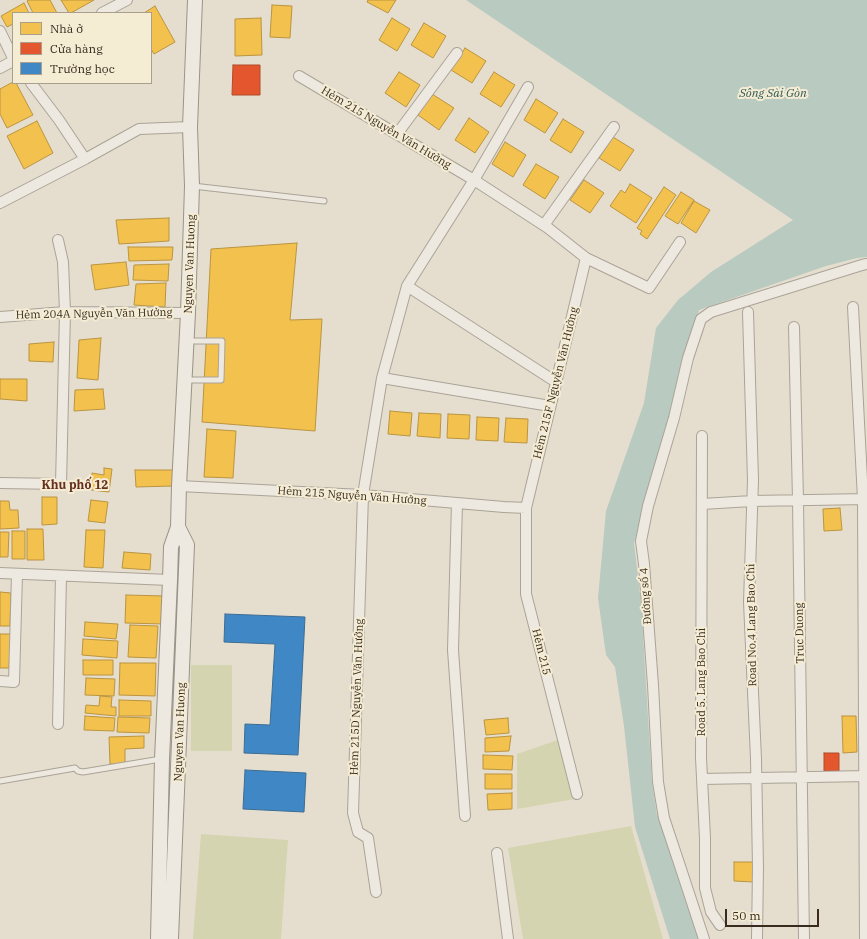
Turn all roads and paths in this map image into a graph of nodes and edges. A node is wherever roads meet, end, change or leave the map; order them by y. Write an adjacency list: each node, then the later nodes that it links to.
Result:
1 (127, 0): 3 (street)
2 (196, 0): 12 (main road, Nguyen Van Huong)
3 (104, 12)
4 (0, 31): 6 (street)
5 (457, 53): 14 (street)
6 (12, 57)
7 (12, 60): 8 (street)
8 (0, 68)
9 (299, 76): 14 (street, Hẻm 215 Nguyễn Văn Hưởng)
10 (32, 84): 15 (street)
11 (528, 87): 16 (street)
12 (190, 127): 15 (street); 17 (main road, Nguyen Van Huong)
13 (614, 127): 20 (street)
14 (397, 134): 16 (street, Hẻm 215 Nguyễn Văn Hưởng)
15 (86, 160): 19 (street)
16 (474, 180): 20 (street, Hẻm 215 Nguyễn Văn Hưởng); 25 (street)
17 (192, 186): 18 (lane); 29 (main road, Nguyen Van Huong)
18 (324, 201)
19 (0, 202)
20 (544, 225): 23 (street, Hẻm 215 Nguyễn Văn Hưởng)
21 (58, 240): 27 (street)
22 (680, 242): 23 (street, Hẻm 215 Nguyễn Văn Hưởng)
23 (586, 258): 35 (street, Hẻm 215F Nguyễn Văn Hưởng)
24 (867, 264): 70 (street, Đường số 4)
25 (407, 286): 33 (street); 35 (street)
26 (853, 307): 41 (street)
27 (65, 312): 29 (street, Hẻm 204A Nguyễn Văn Hưởng); 30 (street, Hẻm 204A Nguyễn Văn Hưởng); 38 (street)
28 (748, 312): 43 (street, Road No.4 Lang Bao Chi)
29 (188, 313): 32 (main road, Nguyen Van Huong)
30 (0, 316)
31 (794, 327): 42 (street, Truc Duong)
32 (187, 341): 34 (main road, Nguyen Van Huong); 34 (lane)
33 (382, 378): 36 (street); 40 (street)
34 (185, 380): 39 (main road, Nguyen Van Huong)
35 (556, 382): 36 (street, Hẻm 215F Nguyễn Văn Hưởng)
36 (550, 406): 46 (street, Hẻm 215F Nguyễn Văn Hưởng)
37 (702, 436): 45 (street, Road 5. Lang Bao Chi)
38 (0, 483)
39 (179, 486): 40 (street, Hẻm 215 Nguyễn Văn Hưởng); 47 (main road, Nguyen Van Huong)
40 (363, 495): 44 (street, Hẻm 215 Nguyễn Văn Hưởng); 65 (street, Hẻm 215D Nguyễn Văn Hưởng)
41 (865, 499): 42 (street); 57 (street)
42 (798, 500): 43 (street); 58 (street, Truc Duong)
43 (752, 501): 45 (street); 59 (street, Road No.4 Lang Bao Chi)
44 (457, 502): 46 (street, Hẻm 215 Nguyễn Văn Hưởng); 63 (street)
45 (702, 504): 60 (street, Road 5. Lang Bao Chi)
46 (526, 508): 62 (street, Hẻm 215)
47 (178, 527): 51 (main road, Nguyen Van Huong); 53 (main road, Nguyen Van Huong)
48 (0, 573): 49 (street)
49 (17, 574): 50 (street); 54 (street)
50 (61, 576): 51 (street); 55 (street)
51 (170, 580): 52 (main road, Nguyen Van Huong)
52 (167, 655): 53 (main road); 56 (main road, Nguyen Van Huong)
53 (183, 655): 68 (main road, Nguyen Van Huong)
54 (0, 681)
55 (58, 724)
56 (162, 759): 61 (lane); 67 (main road, Nguyen Van Huong)
57 (866, 776): 58 (street); 73 (street)
58 (802, 777): 59 (street); 72 (street, Truc Duong)
59 (757, 778): 60 (street); 71 (street, Road No.4 Lang Bao Chi)
60 (702, 779): 66 (street, Road 5. Lang Bao Chi)
61 (0, 781)
62 (577, 794)
63 (464, 816)
64 (496, 854): 69 (street)
65 (376, 892)
66 (720, 925)
67 (158, 939)
68 (171, 939)
69 (508, 939)
70 (704, 939)
71 (757, 939)
72 (804, 939)
73 (865, 939)

